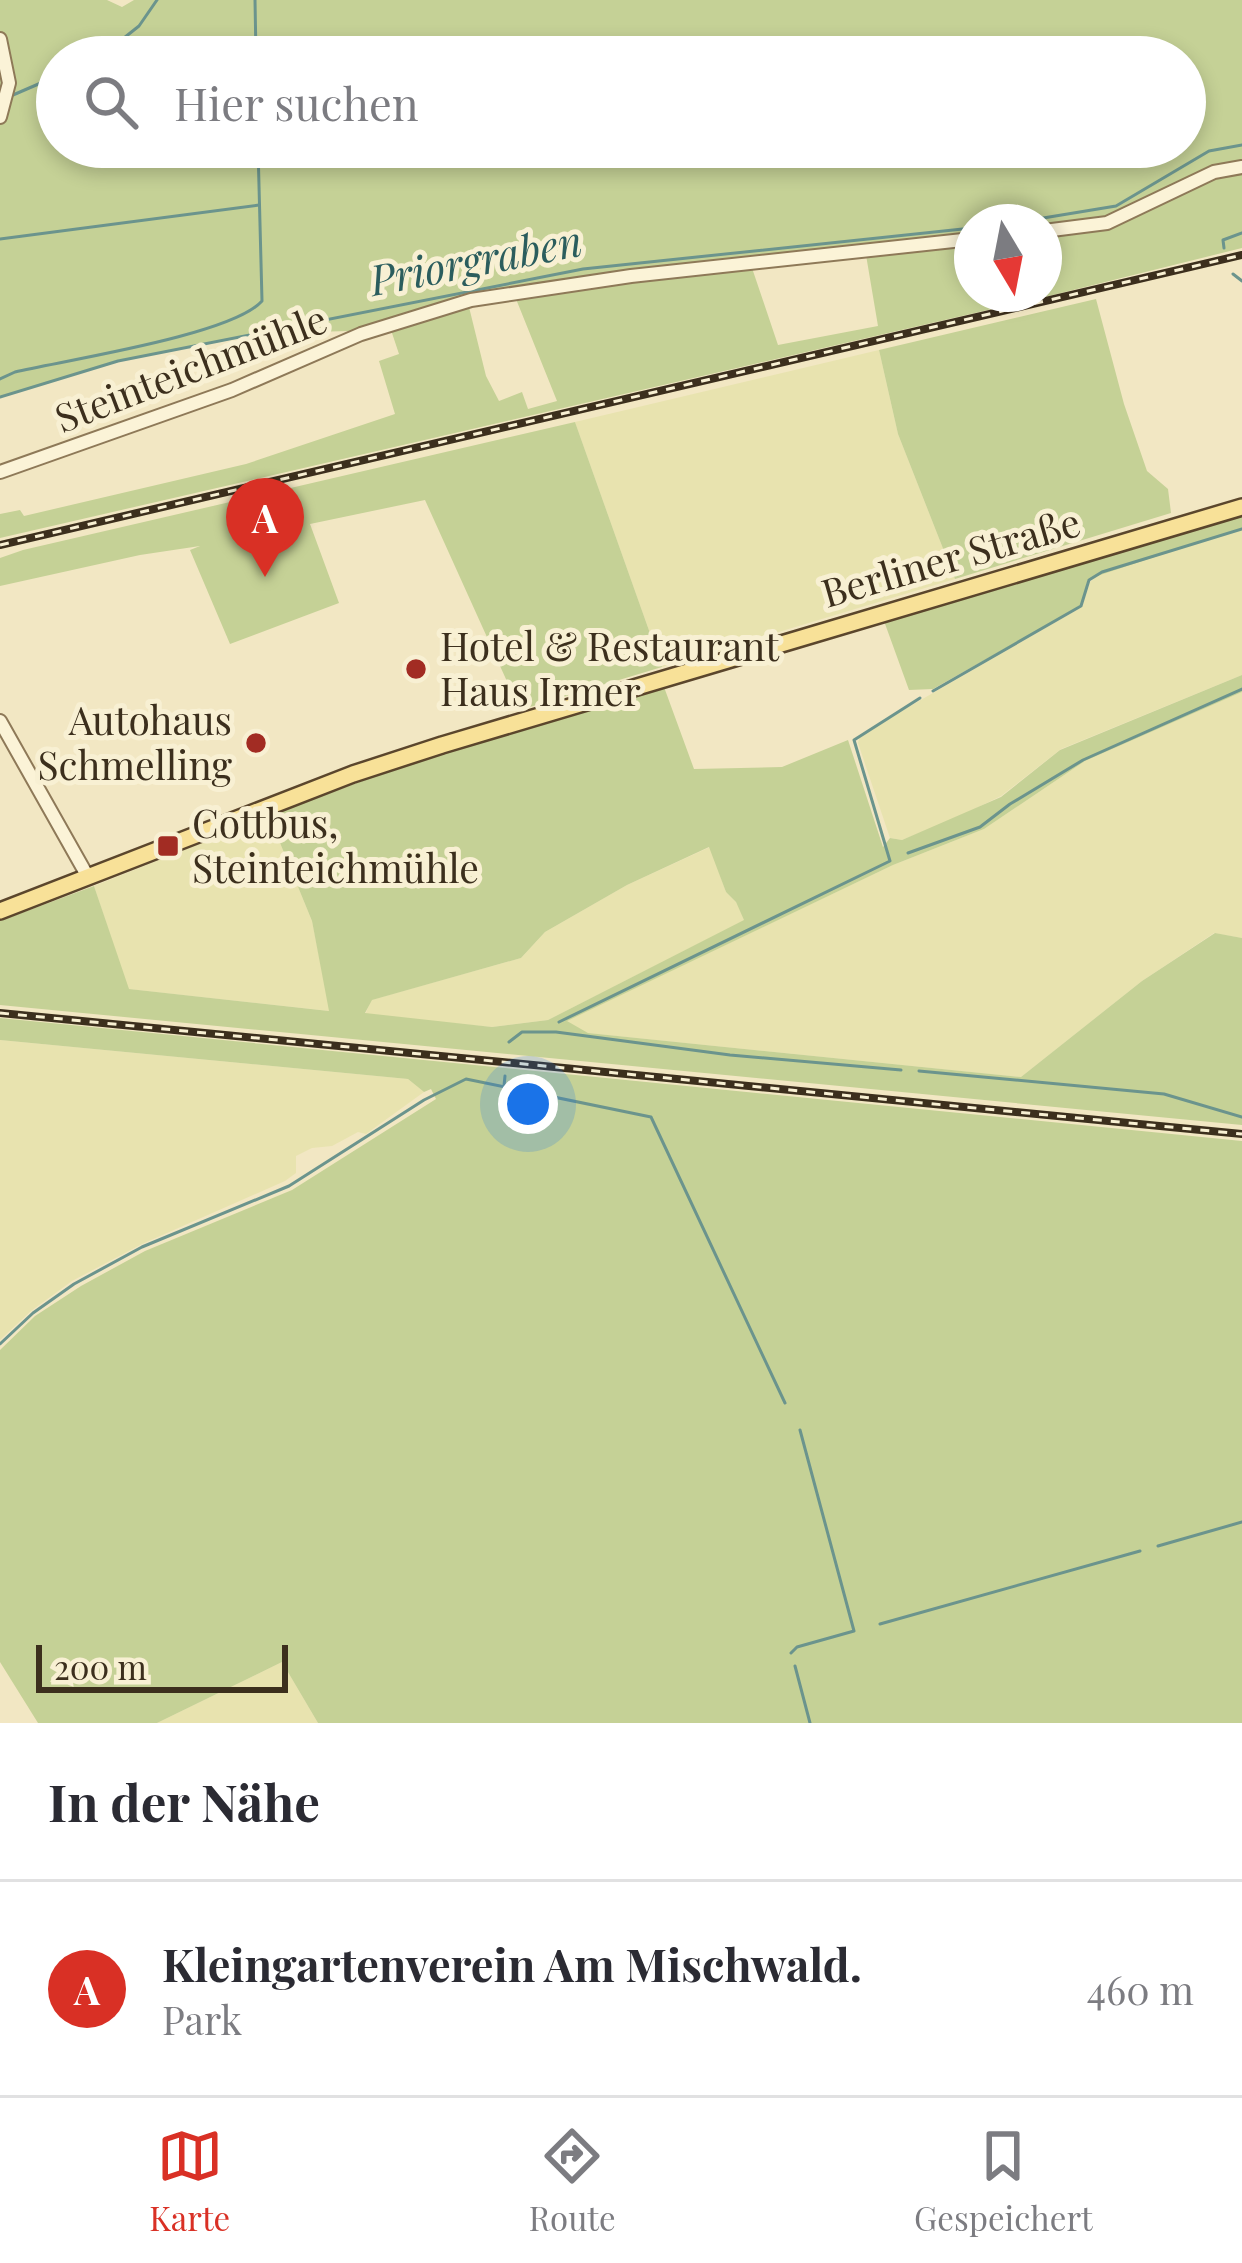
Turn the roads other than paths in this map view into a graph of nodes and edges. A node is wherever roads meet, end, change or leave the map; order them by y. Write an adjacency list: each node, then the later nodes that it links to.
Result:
1 (0, 39): 2 (street)
2 (0, 117)
3 (1242, 167): 4 (street)
4 (1062, 229)
5 (954, 240): 6 (street, Steinteichmühle)
6 (0, 472)
7 (1242, 507): 9 (main road, Berliner Straße)
8 (0, 721): 9 (street)
9 (88, 877): 10 (main road, Berliner Straße)
10 (0, 911)

